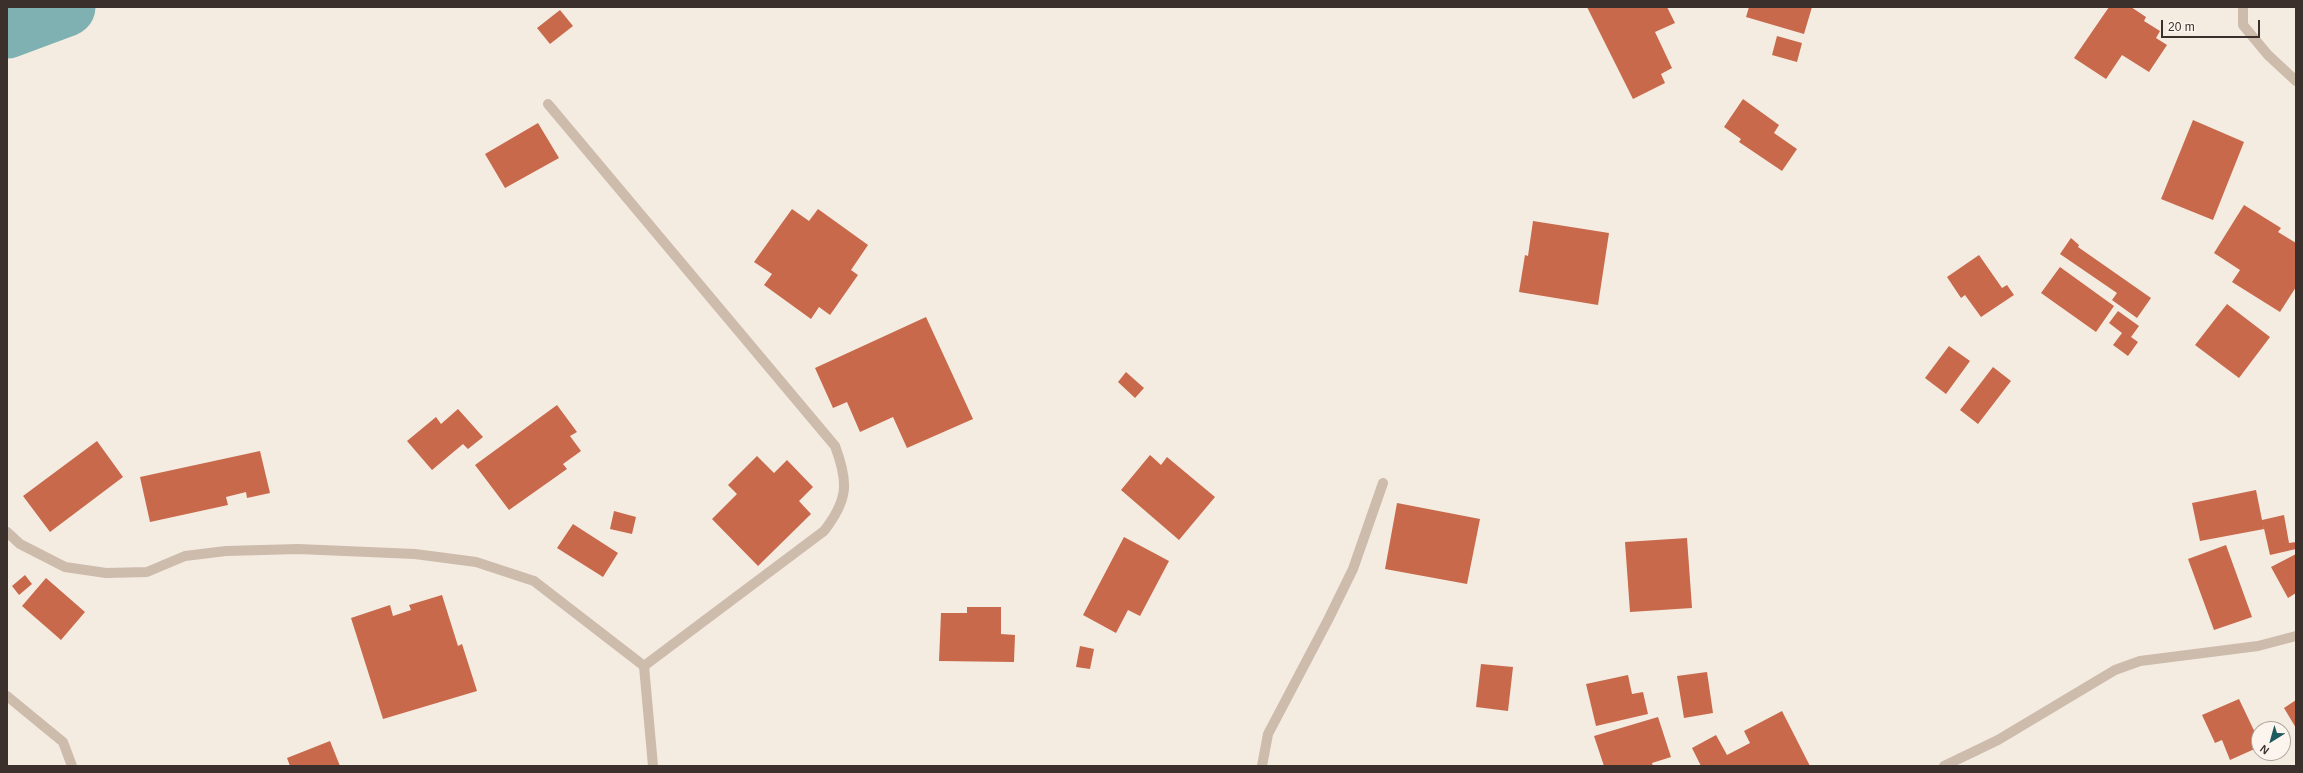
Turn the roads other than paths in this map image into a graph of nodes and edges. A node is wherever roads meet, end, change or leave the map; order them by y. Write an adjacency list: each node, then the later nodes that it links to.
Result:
1 (2244, 7): 2 (street)
2 (2296, 81)
3 (548, 104): 7 (street)
4 (1383, 483): 11 (street)
5 (7, 532): 7 (street)
6 (2296, 636): 12 (street)
7 (644, 666): 10 (street)
8 (7, 696): 9 (street)
9 (72, 766)
10 (653, 766)
11 (1262, 766)
12 (1944, 766)

